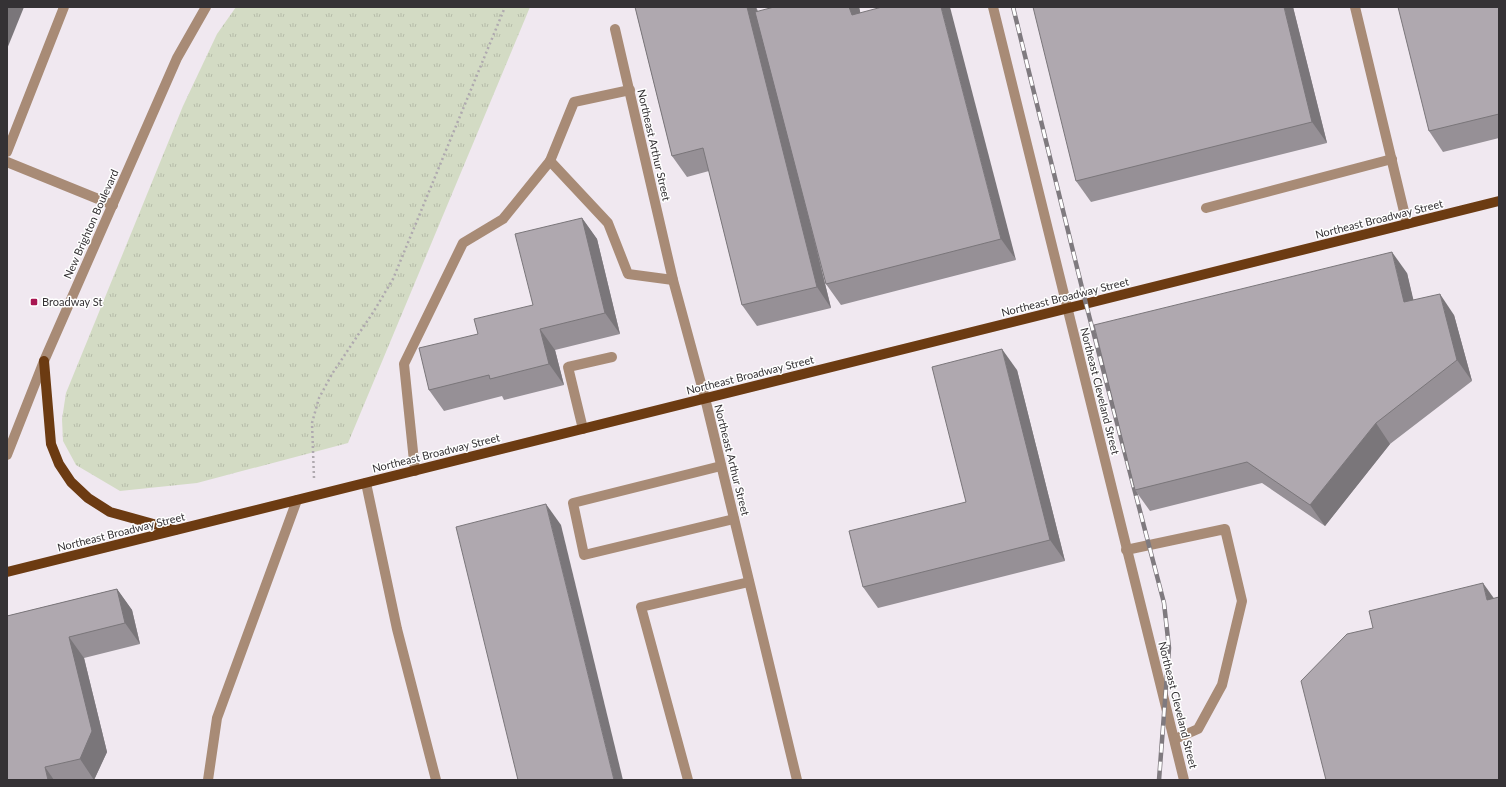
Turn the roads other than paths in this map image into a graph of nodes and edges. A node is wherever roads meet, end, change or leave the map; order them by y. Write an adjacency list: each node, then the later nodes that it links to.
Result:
1 (64, 7): 7 (street)
2 (206, 7): 12 (street, New Brighton Boulevard)
3 (993, 7): 16 (street, Northeast Cleveland Street)
4 (1355, 7): 8 (street)
5 (615, 28): 6 (street, Northeast Arthur Street)
6 (630, 90): 9 (street); 15 (street, Northeast Arthur Street)
7 (7, 152)
8 (1392, 159): 13 (street); 14 (street)
9 (550, 161): 15 (street); 23 (street)
10 (7, 162): 12 (street)
11 (1499, 202): 14 (main road, Northeast Broadway Street)
12 (113, 205): 18 (street, New Brighton Boulevard)
13 (1206, 208)
14 (1408, 224): 16 (main road, Northeast Broadway Street)
15 (673, 280): 19 (street, Northeast Arthur Street)
16 (1067, 309): 19 (main road, Northeast Broadway Street); 28 (street, Northeast Cleveland Street)
17 (612, 357): 20 (street)
18 (44, 361): 21 (street, New Brighton Boulevard); 27 (main road)
19 (705, 398): 20 (main road, Northeast Broadway Street); 22 (street, Northeast Arthur Street)
20 (584, 429): 23 (main road, Northeast Broadway Street)
21 (7, 455)
22 (720, 466): 26 (street, Northeast Arthur Street); 26 (street)
23 (415, 471): 24 (main road, Northeast Broadway Street)
24 (366, 483): 25 (main road, Northeast Broadway Street); 33 (street)
25 (297, 500): 27 (main road, Northeast Broadway Street); 32 (street)
26 (734, 519): 30 (street, Northeast Arthur Street)
27 (175, 530): 29 (main road, Northeast Broadway Street)
28 (1126, 550): 31 (street, Northeast Cleveland Street); 31 (street)
29 (7, 572)
30 (749, 582): 34 (street); 35 (street, Northeast Arthur Street)
31 (1175, 739): 36 (street, Northeast Cleveland Street)
32 (208, 780)
33 (436, 780)
34 (688, 780)
35 (797, 780)
36 (1184, 780)

